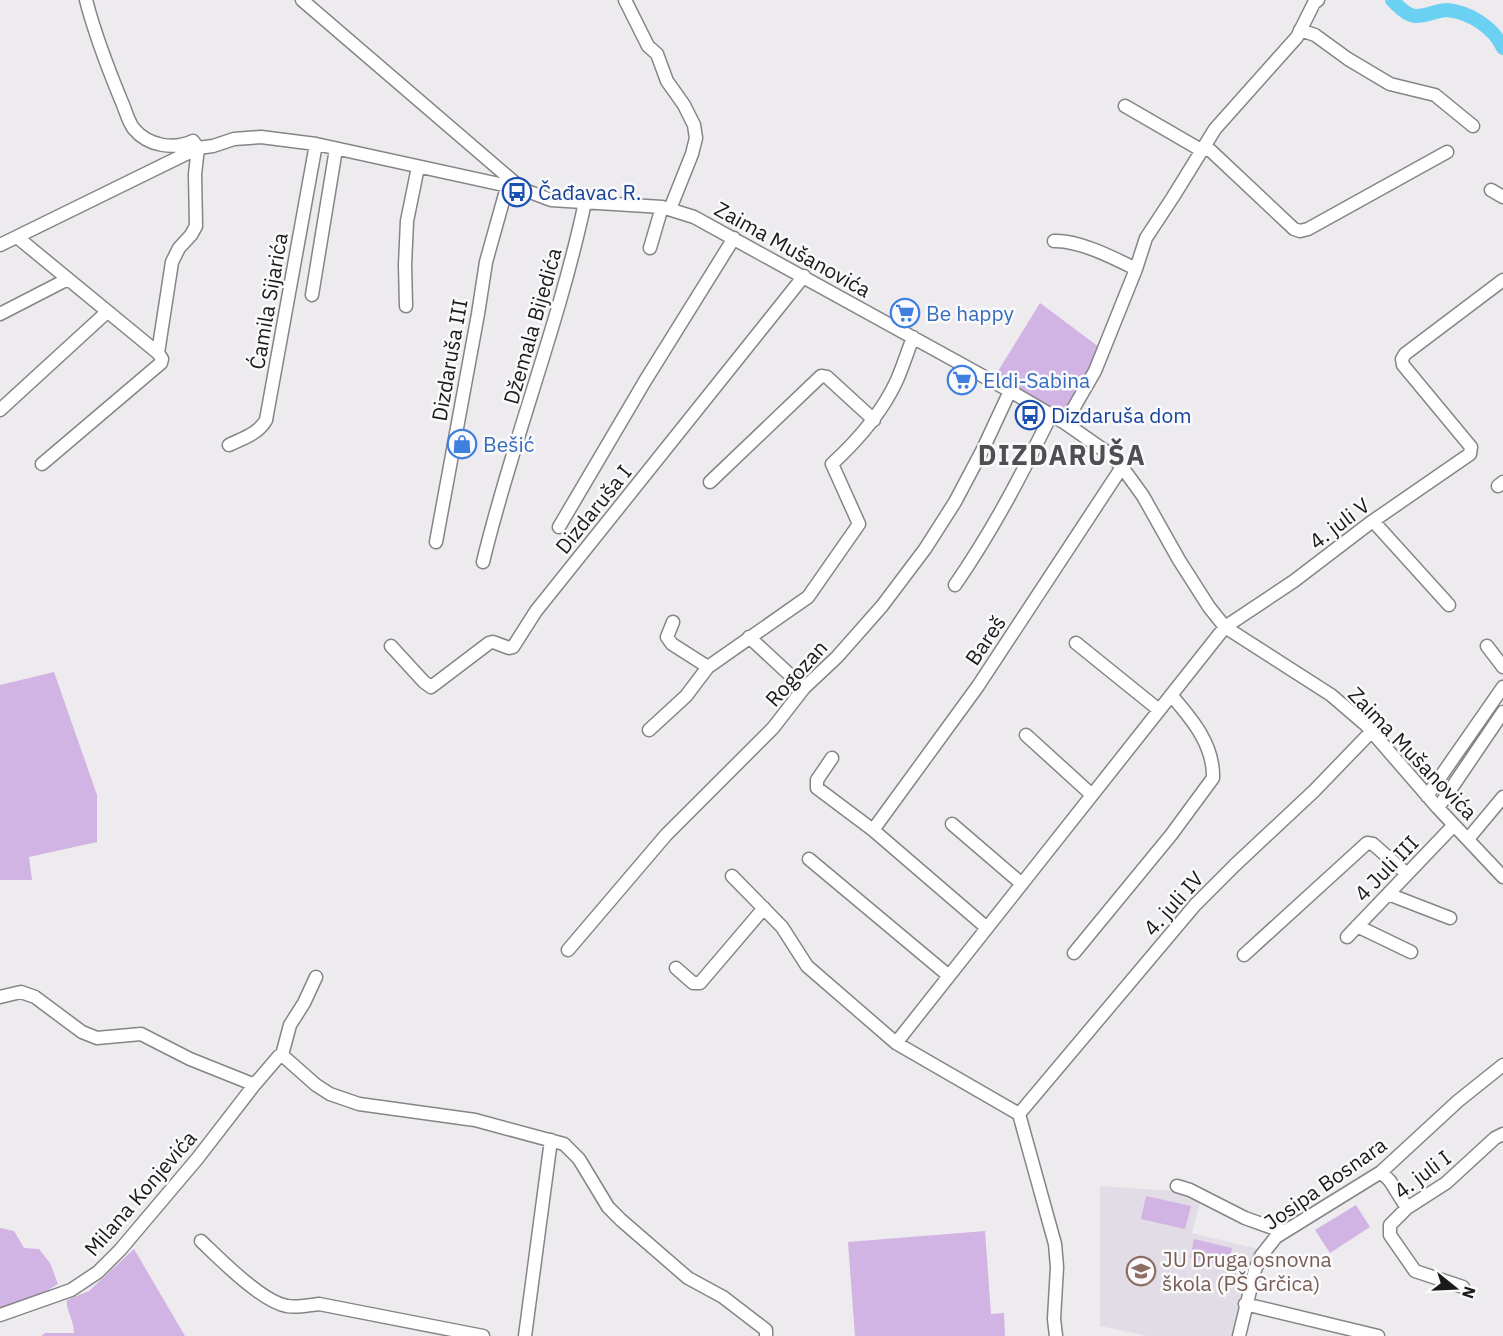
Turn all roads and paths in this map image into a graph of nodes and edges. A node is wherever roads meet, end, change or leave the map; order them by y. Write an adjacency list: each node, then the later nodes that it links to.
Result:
1 (86, 0): 9 (street)
2 (302, 0): 15 (street)
3 (625, 0): 19 (street)
4 (1318, 0): 5 (street)
5 (1300, 30): 7 (street); 11 (street)
6 (1125, 106): 11 (street)
7 (1473, 126)
8 (316, 144): 9 (street); 10 (street); 40 (street, Ćamila Sijarića)
9 (198, 148): 20 (street); 34 (street)
10 (336, 149): 13 (street); 29 (street, Ćamila Sijarića)
11 (1201, 150): 12 (street); 25 (street)
12 (1447, 152)
13 (417, 167): 14 (street); 30 (street)
14 (507, 187): 15 (street); 46 (street, Dizdaruša III)
15 (522, 189): 18 (street, Zaima Mušanovića)
16 (1491, 190): 17 (street)
17 (1503, 197)
18 (585, 202): 19 (street, Zaima Mušanovića); 47 (street, Džemala Bijedića)
19 (666, 208): 21 (street, Zaima Mušanovića); 24 (street)
20 (16, 237): 23 (street); 27 (street)
21 (734, 238): 26 (street, Zaima Mušanovića); 45 (street)
22 (1054, 240): 25 (street)
23 (0, 245)
24 (650, 248)
25 (1136, 269): 39 (street)
26 (804, 276): 33 (street, Zaima Mušanovića); 54 (street, Dizdaruša I)
27 (68, 279): 31 (street); 32 (street)
28 (1503, 280): 44 (street, 4. juli V)
29 (312, 295)
30 (406, 306)
31 (107, 312): 34 (street); 36 (street)
32 (0, 314)
33 (913, 337): 35 (street, Zaima Mušanovića); 38 (street)
34 (158, 353): 41 (street)
35 (1010, 391): 37 (street, Zaima Mušanovića); 59 (street, Rogozan)
36 (0, 410)
37 (1051, 415): 39 (street, Zaima Mušanovića); 48 (street)
38 (874, 420): 43 (street); 52 (street)
39 (1065, 423): 42 (street, Zaima Mušanovića)
40 (230, 445)
41 (42, 464)
42 (1122, 467): 51 (street, Zaima Mušanovića); 73 (street, Bareš)
43 (710, 482)
44 (1373, 521): 49 (street); 51 (street, 4. juli V)
45 (559, 527)
46 (436, 542)
47 (483, 562)
48 (955, 585)
49 (1449, 605)
50 (673, 622): 56 (street)
51 (1225, 627): 60 (street); 64 (street, Zaima Mušanovića)
52 (749, 637): 56 (street); 59 (street)
53 (1076, 643): 61 (street)
54 (391, 646)
55 (1486, 646): 57 (street)
56 (708, 667): 63 (street)
57 (1503, 667)
58 (1503, 687): 68 (street)
59 (804, 688): 86 (street, Rogozan)
60 (1171, 695): 61 (street); 88 (street)
61 (1159, 710): 67 (street)
62 (1503, 712): 70 (street)
63 (649, 730)
64 (1371, 732): 68 (street, Zaima Mušanovića); 98 (street, 4. juli IV)
65 (1026, 735): 67 (street)
66 (832, 758): 73 (street)
67 (1092, 795): 79 (street)
68 (1426, 796): 70 (street, Zaima Mušanovića)
69 (1503, 797): 74 (street)
70 (1438, 808): 72 (street, Zaima Mušanovića)
71 (952, 824): 79 (street)
72 (1454, 825): 74 (street, Zaima Mušanovića); 76 (street, 4 Juli III)
73 (873, 830): 84 (street)
74 (1468, 839): 78 (street, Zaima Mušanovića)
75 (809, 859): 91 (street)
76 (1407, 874): 80 (street, 4 Juli III); 89 (street)
77 (732, 876): 81 (street)
78 (1503, 877)
79 (1022, 884): 84 (street)
80 (1388, 894): 82 (street); 83 (street, 4 Juli III)
81 (764, 908): 90 (street); 94 (street)
82 (1450, 918)
83 (1357, 926): 85 (street, 4 Juli III); 87 (street)
84 (987, 928): 91 (street)
85 (1347, 937)
86 (568, 950)
87 (1411, 952)
88 (1074, 953)
89 (1244, 955)
90 (676, 968)
91 (949, 976): 94 (street)
92 (316, 977): 95 (street, Milana Konjevića)
93 (0, 997): 97 (street)
94 (896, 1043): 98 (street)
95 (282, 1055): 97 (street, Milana Konjevića); 100 (street)
96 (1503, 1065): 101 (street, Josipa Bosnara)
97 (255, 1084): 108 (street, Milana Konjevića)
98 (1019, 1114): 113 (street)
99 (1503, 1134): 103 (street, 4. juli I)
100 (551, 1140): 111 (street); 112 (street)
101 (1381, 1172): 103 (street); 104 (street, Josipa Bosnara)
102 (1177, 1186): 104 (street)
103 (1407, 1208): 106 (street, 4. juli I)
104 (1284, 1232): 107 (street, Josipa Bosnara)
105 (201, 1241): 110 (street)
106 (1463, 1287)
107 (1245, 1304): 109 (street); 114 (street, Josipa Bosnara)
108 (0, 1315)
109 (1355, 1333): 115 (street)
110 (483, 1336)
111 (525, 1336)
112 (766, 1336)
113 (1056, 1336)
114 (1239, 1336)
115 (1378, 1336)

